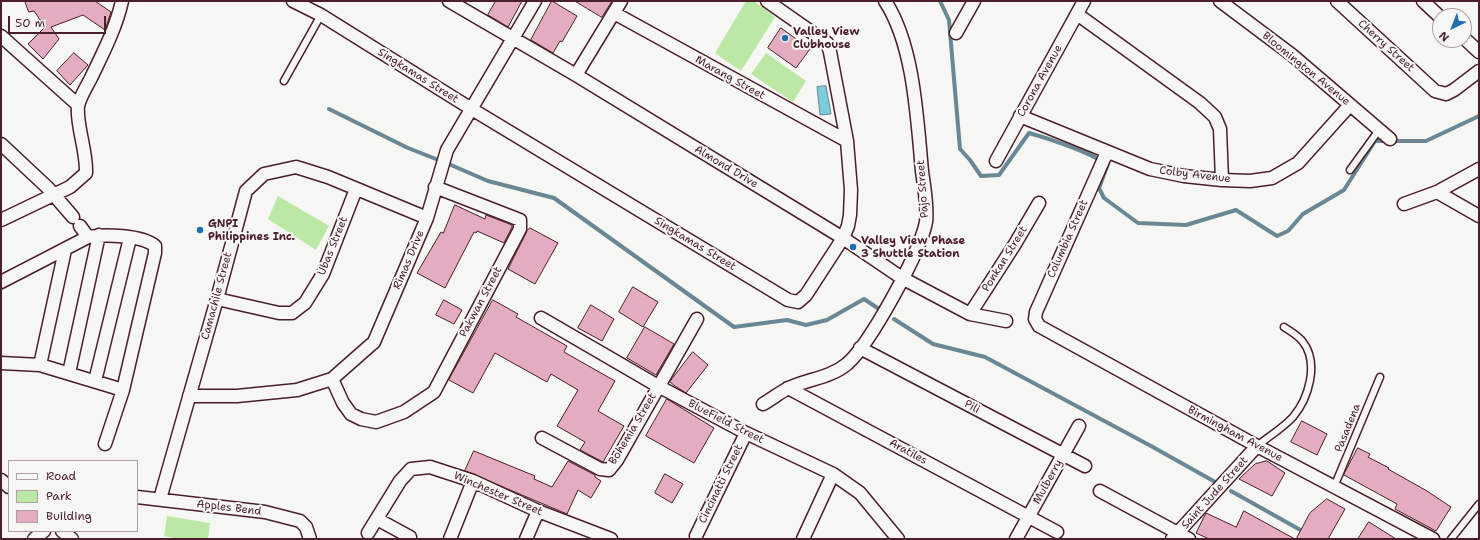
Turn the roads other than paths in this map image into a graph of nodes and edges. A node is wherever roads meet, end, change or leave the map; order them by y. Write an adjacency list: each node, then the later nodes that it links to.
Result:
1 (122, 1): 23 (street)
2 (293, 1): 16 (street, Singkamas Street)
3 (450, 1): 19 (street, Almond Drive)
4 (535, 1): 19 (street, Rimas Drive)
5 (621, 1): 14 (street)
6 (767, 1): 29 (street, Singkamas Street)
7 (885, 1): 49 (street, Pajo Street)
8 (974, 1): 17 (street)
9 (1084, 1): 15 (street, Corona Avenue)
10 (1220, 1): 24 (street, Bloomington Avenue)
11 (1337, 1): 20 (street, Cherry Street)
12 (1423, 1): 13 (street)
13 (1432, 9)
14 (614, 13): 21 (street); 29 (street, Marang Street)
15 (1077, 14): 26 (street, Corona Avenue); 35 (street)
16 (321, 15): 22 (lane); 25 (street, Singkamas Street)
17 (956, 33)
18 (1, 36): 23 (street)
19 (513, 38): 21 (street, Almond Drive); 25 (street, Rimas Drive)
20 (1479, 71)
21 (576, 75): 47 (street, Almond Drive)
22 (284, 82)
23 (78, 105): 39 (street)
24 (1350, 105): 27 (street, Bloomington Avenue); 35 (street, Colby Avenue)
25 (470, 108): 36 (street, Rimas Drive); 47 (street, Singkamas Street)
26 (1020, 116): 31 (street, Colby Avenue); 32 (street, Corona Avenue)
27 (1379, 130): 28 (street, Bloomington Avenue); 34 (lane)
28 (1390, 139)
29 (847, 141): 47 (street, Singkamas Street)
30 (1, 144): 39 (street)
31 (1107, 152): 35 (street, Colby Avenue); 56 (street, Columbia Street)
32 (996, 161)
33 (1479, 169): 38 (street)
34 (1350, 170)
35 (1222, 180)
36 (435, 187): 43 (street, Rimas Drive); 63 (street, Pakwan Street)
37 (356, 189): 43 (street, Camachile Street); 51 (street, Ubas Street); 51 (street, Camachile Street)
38 (1437, 192): 41 (street); 42 (street)
39 (53, 195): 44 (street); 45 (street)
40 (1039, 203): 52 (street, Ponkan Street)
41 (1404, 204)
42 (1479, 216)
43 (427, 218): 63 (street, Rimas Drive)
44 (1, 220)
45 (93, 236): 46 (street); 48 (street); 61 (street)
46 (130, 238): 64 (street); 67 (street)
47 (843, 238): 49 (street, Almond Drive)
48 (65, 250): 50 (street); 60 (street)
49 (902, 278): 52 (street, Almond Drive); 58 (street, Pajo Street)
50 (1, 282)
51 (217, 299): 68 (street, Camachile Street)
52 (970, 314): 55 (street, Almond Drive)
53 (541, 318): 65 (street, BlueField Street)
54 (697, 319): 65 (street)
55 (1006, 321)
56 (1039, 326): 74 (street, Birmingham Avenue)
57 (1284, 327): 74 (lane)
58 (860, 348): 66 (street, Pajo Street); 75 (street, Pili)
59 (1, 363): 60 (street)
60 (40, 365): 61 (street)
61 (69, 372): 64 (street)
62 (1380, 377): 79 (lane, Pasadena)
63 (332, 378): 68 (street, Rimas Drive)
64 (95, 381): 67 (street)
65 (658, 386): 71 (street, BlueField Street); 72 (street, Bohemia Street)
66 (788, 388): 69 (street, Pajo Street); 85 (street, Aratiles)
67 (123, 390): 73 (street)
68 (189, 396): 82 (street, Camachile Street)
69 (763, 404)
70 (1079, 426): 75 (street, Mulberry)
71 (746, 433): 77 (street, BlueField Street); 92 (street, Cincinatti Street)
72 (542, 438)
73 (105, 444)
74 (1257, 446): 79 (street, Birmingham Avenue); 93 (street, Saint Jude Street)
75 (1063, 454): 76 (street, Pili); 85 (street, Mulberry)
76 (1085, 466)
77 (833, 474): 101 (street); 102 (street, BlueField Street)
78 (473, 481): 84 (street, Winchester Street); 86 (street, Winchester Street); 98 (street)
79 (1334, 487): 105 (street, Birmingham Avenue)
80 (1100, 491): 93 (street)
81 (138, 497): 82 (street, Apples Bend)
82 (160, 499): 97 (street, Apples Bend)
83 (1479, 504): 106 (lane)
84 (538, 511): 91 (street, Winchester Street); 99 (street)
85 (1029, 517): 90 (street, Aratiles); 103 (street, Mulberry)
86 (377, 519): 89 (street, Winchester Street); 94 (street)
87 (43, 532): 95 (street)
88 (63, 532): 96 (street)
89 (368, 532)
90 (1057, 532)
91 (597, 536): 100 (street, Winchester Street)
92 (696, 536)
93 (1175, 536): 104 (street)
94 (410, 537)
95 (34, 539)
96 (72, 539)
97 (310, 539)
98 (450, 539)
99 (526, 539)
100 (611, 539)
101 (803, 539)
102 (898, 539)
103 (1016, 539)
104 (1189, 539)
105 (1433, 539)
106 (1451, 539)

